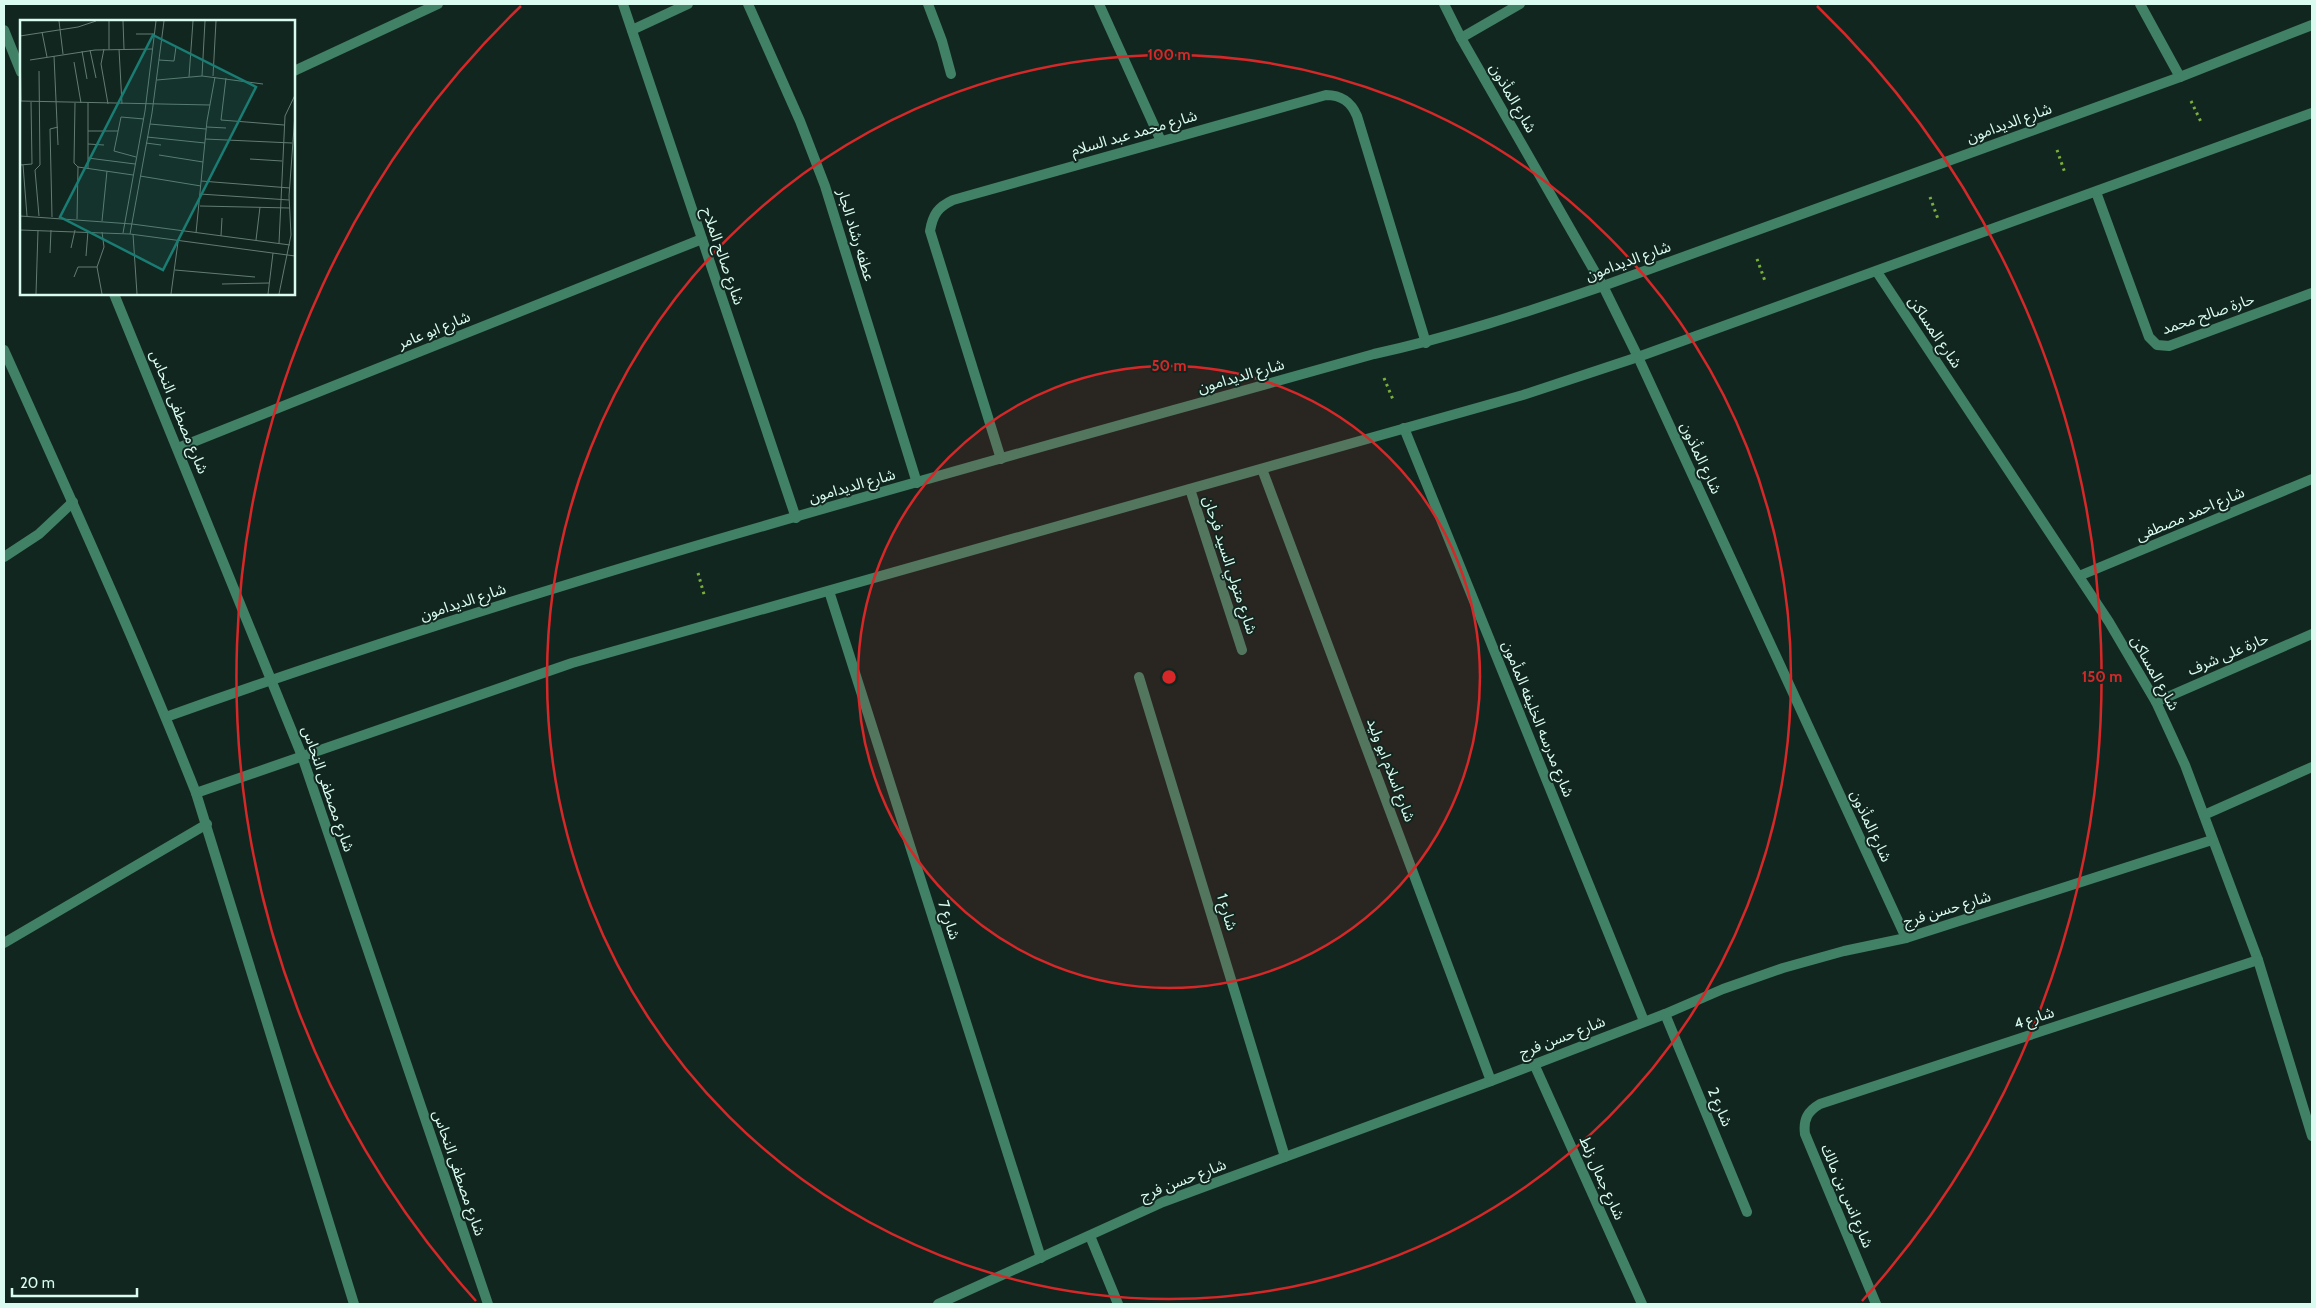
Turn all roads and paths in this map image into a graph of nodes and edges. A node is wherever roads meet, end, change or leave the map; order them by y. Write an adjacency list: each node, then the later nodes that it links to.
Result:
1 (438, 4): 15 (street)
2 (623, 4): 12 (street, شارع صالح الملاح)
3 (688, 4): 12 (street)
4 (748, 4): 42 (street, عطفه رشاد الجار)
5 (928, 4): 16 (street)
6 (1098, 4): 20 (street)
7 (1444, 4): 13 (street, شارع المأذون)
8 (1520, 4): 13 (street)
9 (2140, 4): 17 (street)
10 (2312, 25): 17 (street, شارع الديدامون)
11 (4, 30): 14 (street)
12 (632, 30): 26 (street, شارع صالح الملاح)
13 (1461, 38): 29 (street, شارع المأذون)
14 (20, 70)
15 (295, 71)
16 (951, 74)
17 (2180, 77): 19 (street, شارع الديدامون); 21 (path)
18 (2312, 112): 21 (street)
19 (2048, 125): 22 (street, شارع الديدامون); 24 (path)
20 (1161, 141): 33 (street, شارع محمد عبد السلام); 39 (street, شارع محمد عبد السلام)
21 (2214, 148): 23 (street)
22 (1921, 171): 25 (street, شارع الديدامون); 27 (path)
23 (2096, 192): 24 (street); 30 (street, حارة صالح محمد)
24 (2075, 199): 27 (street)
25 (1748, 234): 29 (street, شارع الديدامون); 32 (path)
26 (702, 239): 38 (street, شارع ابو عامر); 45 (street, شارع صالح الملاح)
27 (1948, 246): 28 (street)
28 (1877, 272): 32 (street); 48 (street, شارع المساكن)
29 (1603, 286): 33 (street, شارع الديدامون); 36 (street, شارع المأذون)
30 (2312, 293)
31 (114, 295): 38 (street, شارع مصطفى النحاس)
32 (1775, 308): 36 (street)
33 (1426, 343): 35 (street, شارع الديدامون)
34 (4, 352): 44 (street)
35 (1374, 354): 37 (path); 39 (street, شارع الديدامون)
36 (1638, 357): 37 (street); 63 (street, شارع المأذون)
37 (1404, 428): 40 (street); 67 (street, شارع مدرسه الخليفه المأمون)
38 (178, 448): 54 (street, شارع مصطفى النحاس)
39 (1001, 459): 42 (street, شارع الديدامون)
40 (1262, 469): 43 (street); 69 (street, شارع اسلام ابو وليد)
41 (2312, 480): 48 (street, شارع احمد مصطفى)
42 (917, 483): 45 (street, شارع الديدامون)
43 (1190, 490): 49 (street); 52 (street, شارع متولي السيد فرحان)
44 (73, 502): 47 (street); 56 (street)
45 (796, 518): 46 (street, شارع الديدامون)
46 (691, 549): 50 (path); 54 (street, شارع الديدامون)
47 (4, 558)
48 (2079, 576): 55 (street, شارع المساكن)
49 (828, 591): 50 (street); 75 (street, شارع 7)
50 (713, 624): 57 (street)
51 (2312, 634): 55 (street, حارة على شرف)
52 (1242, 650)
53 (1139, 677): 72 (street, شارع 1)
54 (272, 679): 56 (street, شارع الديدامون); 57 (street, شارع مصطفى النحاس)
55 (2156, 702): 60 (street, شارع المساكن)
56 (166, 717): 59 (street)
57 (302, 756): 59 (street); 78 (street, شارع مصطفى النحاس)
58 (2312, 767): 60 (street)
59 (196, 793): 61 (street)
60 (2204, 816): 62 (street, شارع المساكن)
61 (207, 824): 64 (street); 77 (street)
62 (2212, 840): 63 (street, شارع حسن فرج); 65 (street, شارع المساكن)
63 (1906, 938): 66 (street, شارع حسن فرج)
64 (4, 943)
65 (2258, 960): 70 (street, شارع 4); 71 (street, شارع المساكن)
66 (1665, 1014): 67 (street, شارع حسن فرج); 73 (street, شارع 2)
67 (1644, 1021): 68 (street, شارع حسن فرج)
68 (1534, 1064): 69 (street, شارع حسن فرج); 81 (street, شارع جمال زلط)
69 (1491, 1081): 72 (street, شارع حسن فرج)
70 (1820, 1104): 82 (street, شارع انس بن مالك)
71 (2312, 1136)
72 (1286, 1157): 74 (street, شارع حسن فرج)
73 (1747, 1212)
74 (1090, 1236): 75 (street, شارع حسن فرج); 80 (street)
75 (1041, 1258): 76 (street, شارع حسن فرج)
76 (954, 1301): 79 (street, شارع حسن فرج)
77 (354, 1304)
78 (488, 1304)
79 (938, 1304)
80 (1118, 1304)
81 (1642, 1304)
82 (1876, 1304)

